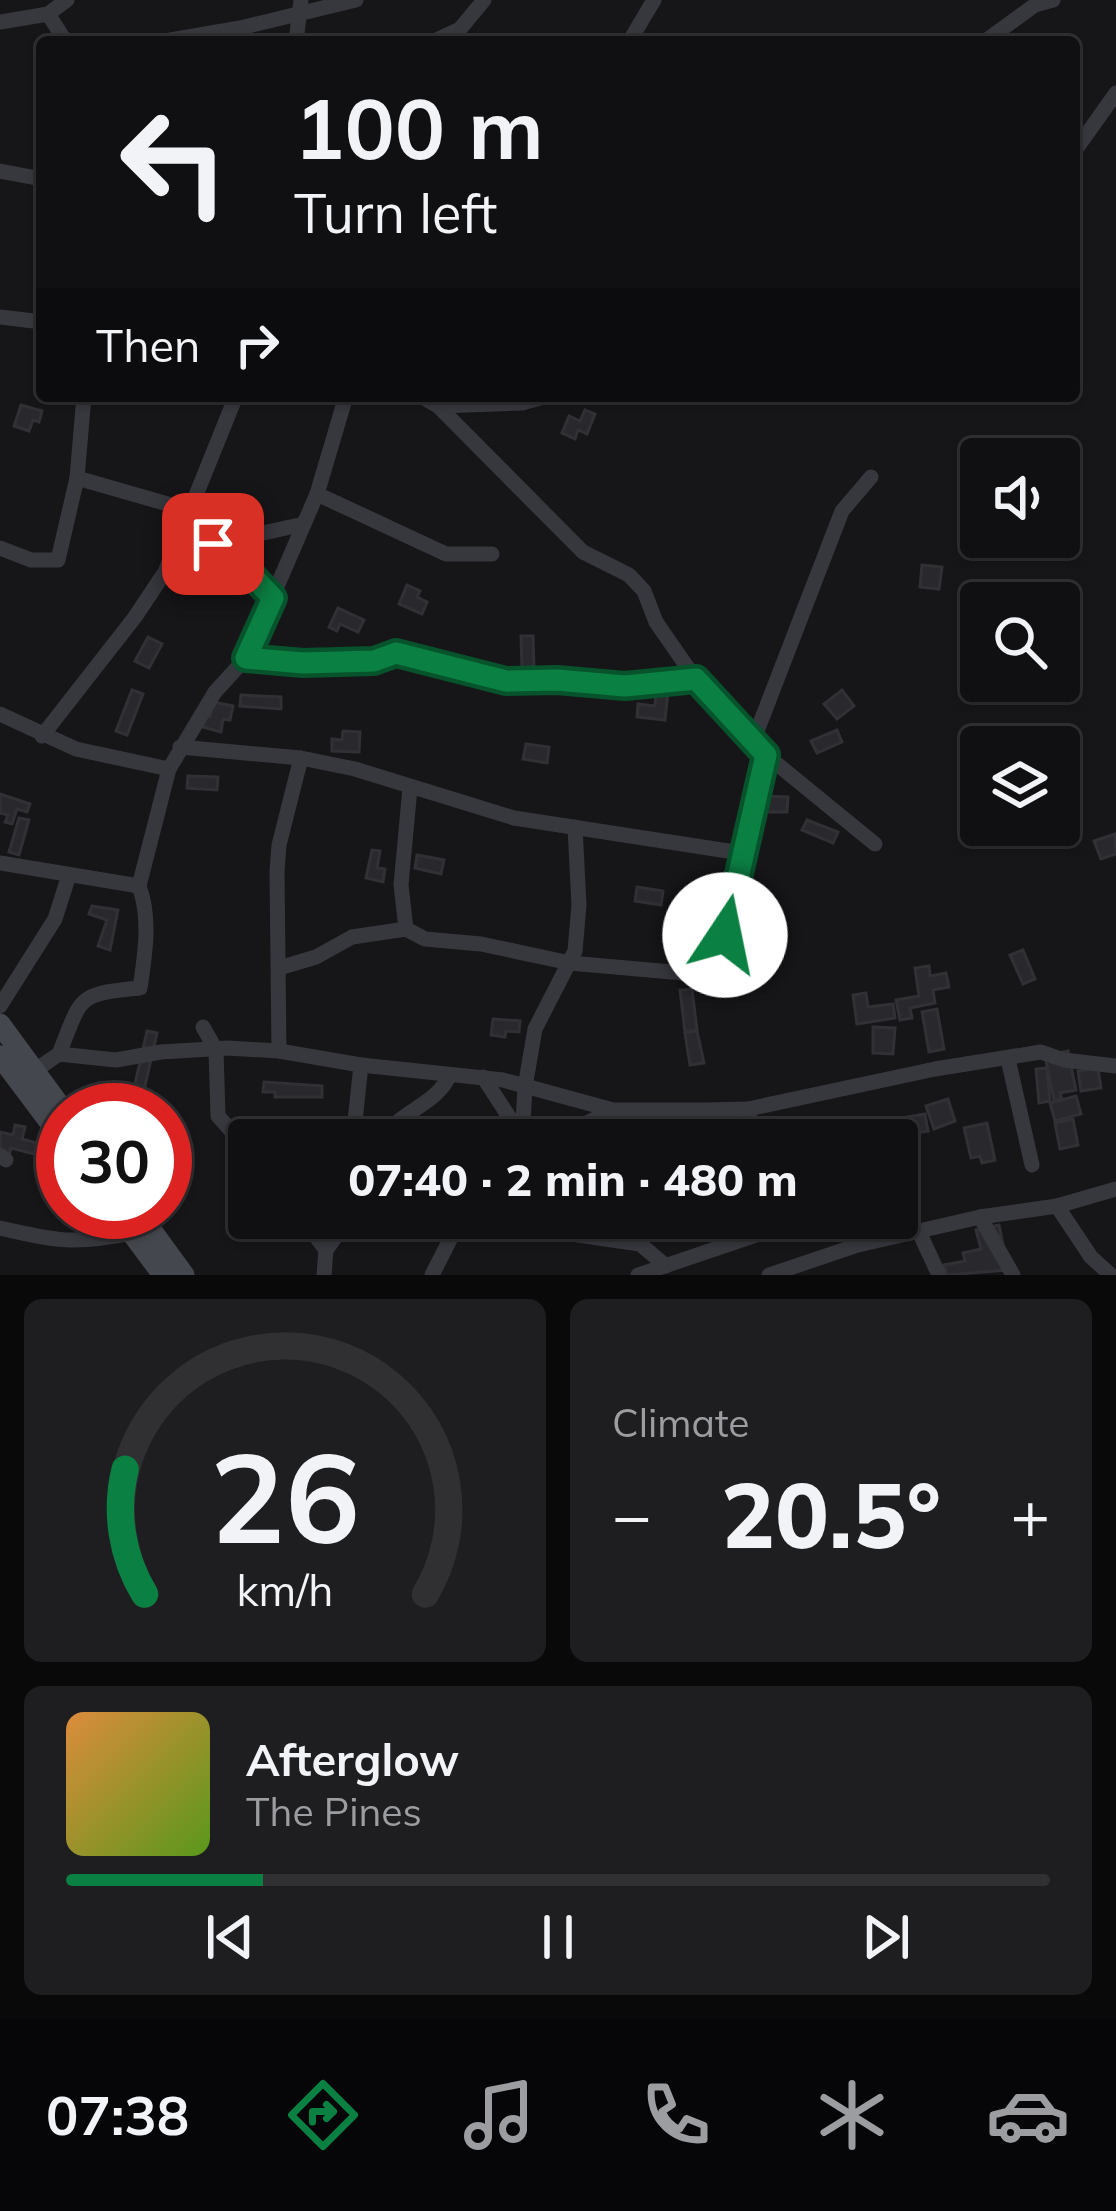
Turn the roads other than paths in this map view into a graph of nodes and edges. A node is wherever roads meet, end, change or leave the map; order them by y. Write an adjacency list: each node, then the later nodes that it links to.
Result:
1 (67, 0): 7 (street)
2 (356, 0): 6 (street)
3 (484, 0): 13 (street)
4 (654, 0): 14 (street)
5 (1053, 0): 15 (street)
6 (300, 7): 8 (street)
7 (48, 14): 9 (street); 10 (street)
8 (269, 20): 11 (street); 12 (street)
9 (0, 22)
10 (62, 36)
11 (189, 36)
12 (268, 36)
13 (444, 36)
14 (633, 36)
15 (992, 36)
16 (1116, 93): 17 (street)
17 (1080, 144)
18 (0, 171): 19 (street)
19 (36, 178)
20 (0, 317): 21 (street)
21 (36, 321)
22 (84, 402): 29 (street)
23 (234, 402): 31 (street)
24 (344, 402): 30 (street)
25 (431, 402): 27 (street)
26 (526, 402): 27 (street)
27 (438, 406): 39 (street)
28 (871, 477): 42 (street)
29 (76, 478): 31 (street); 35 (street)
30 (317, 494): 32 (street); 36 (street)
31 (192, 511): 33 (street)
32 (304, 524): 34 (street); 37 (street)
33 (184, 533): 34 (street); 41 (street)
34 (213, 544): 37 (street)
35 (0, 548)
36 (492, 554)
37 (273, 598): 38 (street)
38 (246, 658): 39 (street); 43 (street)
39 (696, 679): 42 (street)
40 (0, 714): 41 (street)
41 (41, 736): 46 (street)
42 (754, 739): 44 (street)
43 (180, 747): 45 (street); 46 (street)
44 (766, 755): 49 (street); 50 (street)
45 (301, 758): 47 (street); 56 (street)
46 (169, 769): 53 (street)
47 (410, 788): 48 (street); 54 (street)
48 (575, 827): 50 (street); 55 (street)
49 (875, 844)
50 (741, 854): 55 (street)
51 (0, 862): 52 (street)
52 (69, 874): 53 (street); 57 (street)
53 (139, 886): 62 (street)
54 (406, 929): 55 (street); 56 (street)
55 (570, 963): 71 (street)
56 (279, 968): 61 (street)
57 (0, 1006)
58 (0, 1024): 67 (main road)
59 (202, 1027): 60 (street)
60 (215, 1050): 61 (street); 62 (street); 81 (street)
61 (279, 1051): 65 (street)
62 (59, 1054): 67 (street)
63 (0, 1056): 72 (main road)
64 (1008, 1059): 66 (street); 73 (street); 82 (street)
65 (361, 1065): 68 (street); 75 (street)
66 (1116, 1066)
67 (34, 1071): 70 (main road)
68 (449, 1076): 69 (street); 76 (street)
69 (483, 1077): 71 (street); 77 (street)
70 (43, 1083)
71 (525, 1087): 74 (street); 78 (street)
72 (36, 1104)
73 (748, 1109): 74 (street); 80 (street)
74 (613, 1110): 79 (street)
75 (355, 1119)
76 (400, 1119)
77 (510, 1119)
78 (523, 1119)
79 (595, 1119)
80 (750, 1119)
81 (228, 1127)
82 (1032, 1165)
83 (1116, 1190): 84 (street)
84 (1057, 1206): 85 (street); 109 (street)
85 (980, 1217): 87 (street); 108 (street)
86 (0, 1228): 88 (street)
87 (920, 1234): 100 (street); 107 (street)
88 (36, 1236)
89 (48, 1239): 90 (street)
90 (95, 1239)
91 (144, 1239): 101 (main road)
92 (151, 1239): 102 (main road)
93 (318, 1239): 98 (street)
94 (334, 1239): 98 (street)
95 (450, 1239): 104 (street)
96 (618, 1239): 99 (street)
97 (732, 1239): 99 (street)
98 (326, 1250): 103 (street)
99 (666, 1265): 105 (street)
100 (815, 1268): 106 (street)
101 (163, 1275)
102 (184, 1275)
103 (324, 1275)
104 (432, 1275)
105 (638, 1275)
106 (769, 1275)
107 (939, 1275)
108 (1013, 1275)
109 (1111, 1275)

